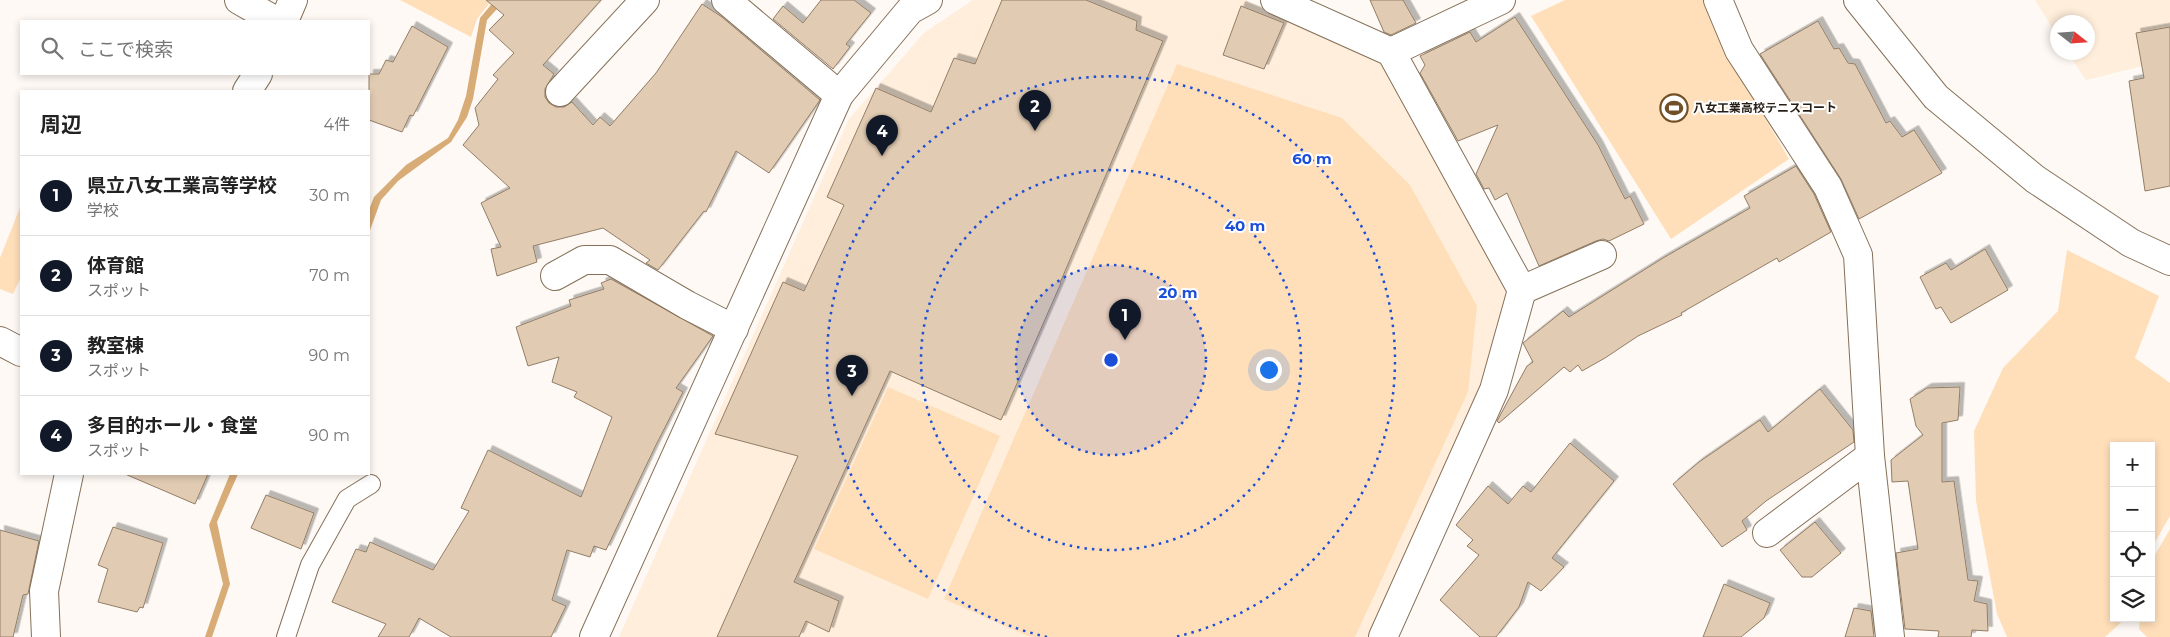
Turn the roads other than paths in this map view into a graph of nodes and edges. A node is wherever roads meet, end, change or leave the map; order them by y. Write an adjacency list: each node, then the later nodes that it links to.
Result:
1 (239, 0): 10 (street)
2 (293, 0): 11 (street)
3 (645, 0): 15 (street)
4 (726, 0): 16 (street)
5 (928, 0): 16 (street)
6 (1275, 0): 12 (street)
7 (1501, 0): 12 (street)
8 (1718, 0): 24 (street)
9 (1858, 0): 18 (street)
10 (274, 20)
11 (284, 20)
12 (1391, 52): 20 (street)
13 (257, 75): 14 (street)
14 (248, 90)
15 (560, 92)
16 (839, 94): 21 (street)
17 (1602, 255): 20 (street)
18 (2170, 261)
19 (555, 276): 21 (street)
20 (1522, 290): 31 (street)
21 (734, 328): 30 (street)
22 (0, 341): 23 (street)
23 (20, 351)
24 (1870, 456): 27 (street); 32 (street)
25 (69, 475): 28 (street)
26 (371, 484): 29 (lane)
27 (1766, 533)
28 (46, 637)
29 (286, 637)
30 (594, 637)
31 (1383, 637)
32 (1890, 637)

